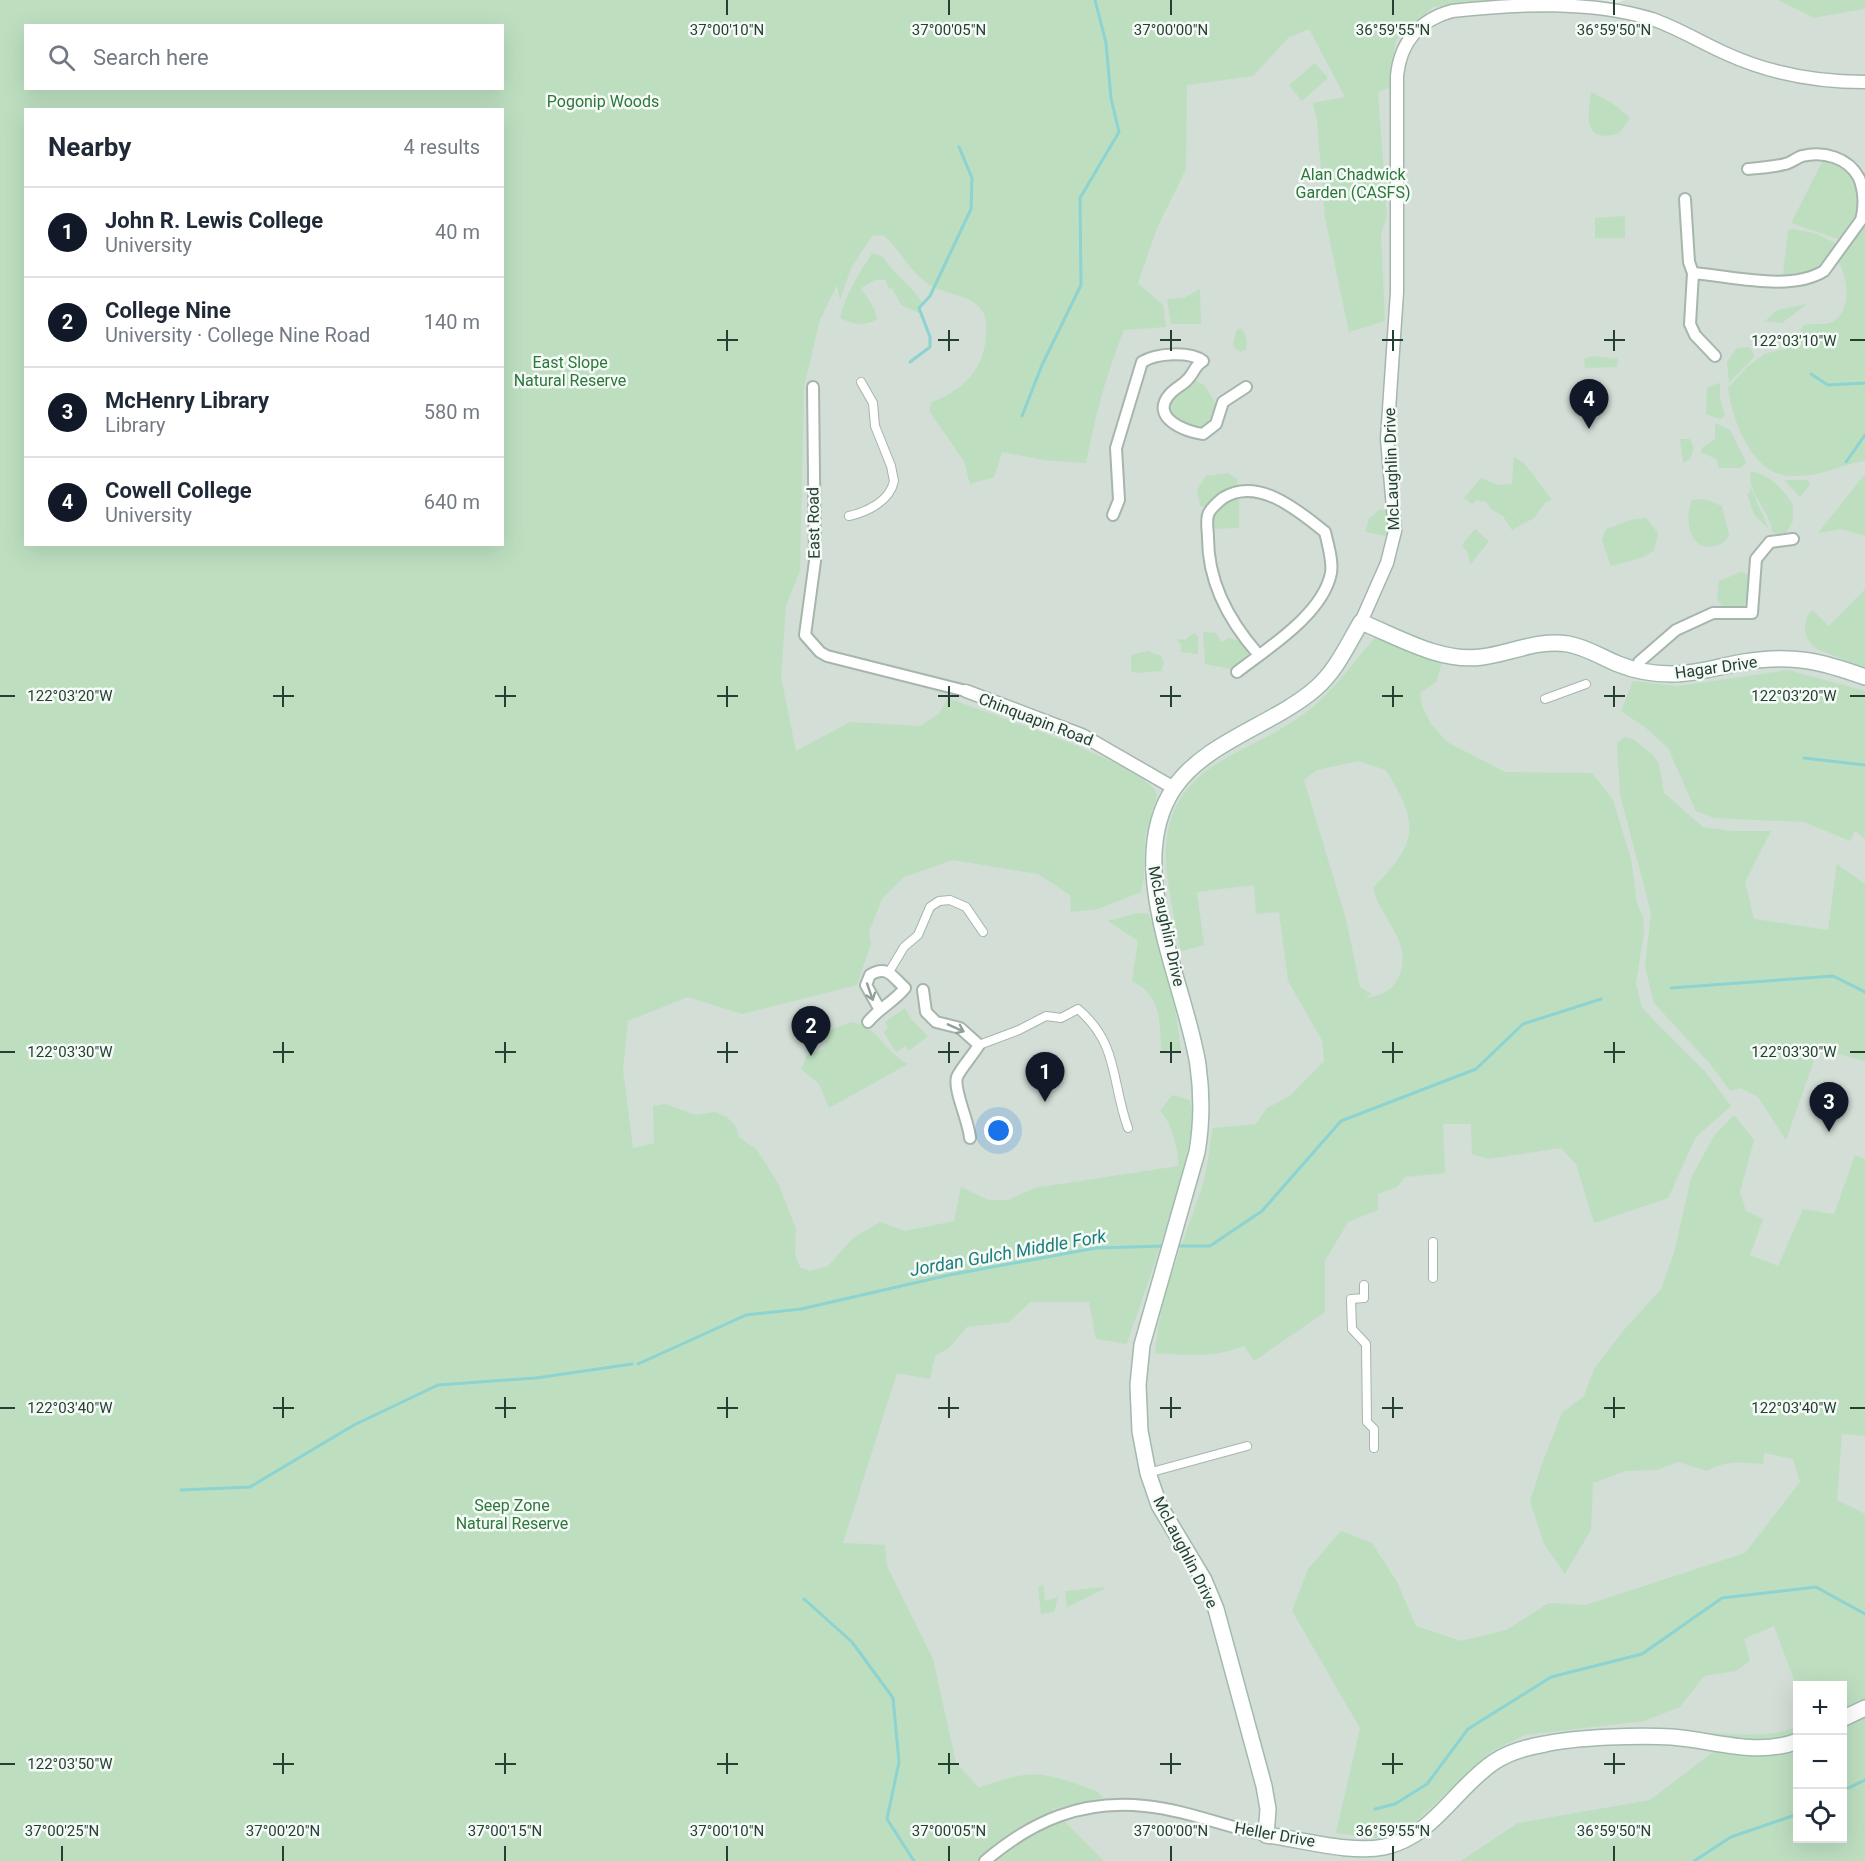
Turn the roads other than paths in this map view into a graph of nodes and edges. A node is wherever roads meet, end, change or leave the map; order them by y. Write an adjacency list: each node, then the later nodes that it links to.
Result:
1 (1865, 82): 12 (street, McLaughlin Drive)
2 (1748, 169): 4 (street)
3 (1685, 199): 4 (street)
4 (1693, 273): 5 (street)
5 (1714, 356)
6 (861, 382): 10 (street)
7 (813, 387): 13 (street, East Road)
8 (1246, 387): 9 (street)
9 (1113, 515)
10 (849, 516)
11 (1793, 539): 15 (street)
12 (1361, 622): 17 (main road, Hagar Drive); 21 (main road, McLaughlin Drive)
13 (820, 652): 19 (street, Chinquapin Road)
14 (1258, 654): 14 (street); 16 (street)
15 (1640, 662)
16 (1237, 672)
17 (1865, 677)
18 (1586, 684): 20 (street)
19 (966, 691): 21 (street, Chinquapin Road)
20 (1545, 699)
21 (1174, 788): 35 (main road, McLaughlin Drive)
22 (983, 932): 23 (street)
23 (890, 972): 25 (street); 25 (street, one-way to 25)
24 (923, 990): 27 (street, one-way to 27)
25 (880, 1010): 26 (street)
26 (868, 1022)
27 (979, 1045): 28 (street); 29 (street)
28 (1128, 1128)
29 (970, 1138)
30 (1433, 1242): 31 (street)
31 (1433, 1278)
32 (1364, 1285): 34 (street)
33 (1246, 1446): 35 (street)
34 (1374, 1448)
35 (1148, 1473): 39 (main road, McLaughlin Drive)
36 (1865, 1708): 37 (main road)
37 (1847, 1717)
38 (1793, 1742): 39 (main road, Heller Drive)
39 (1266, 1834): 40 (street, Heller Drive)
40 (985, 1861)

